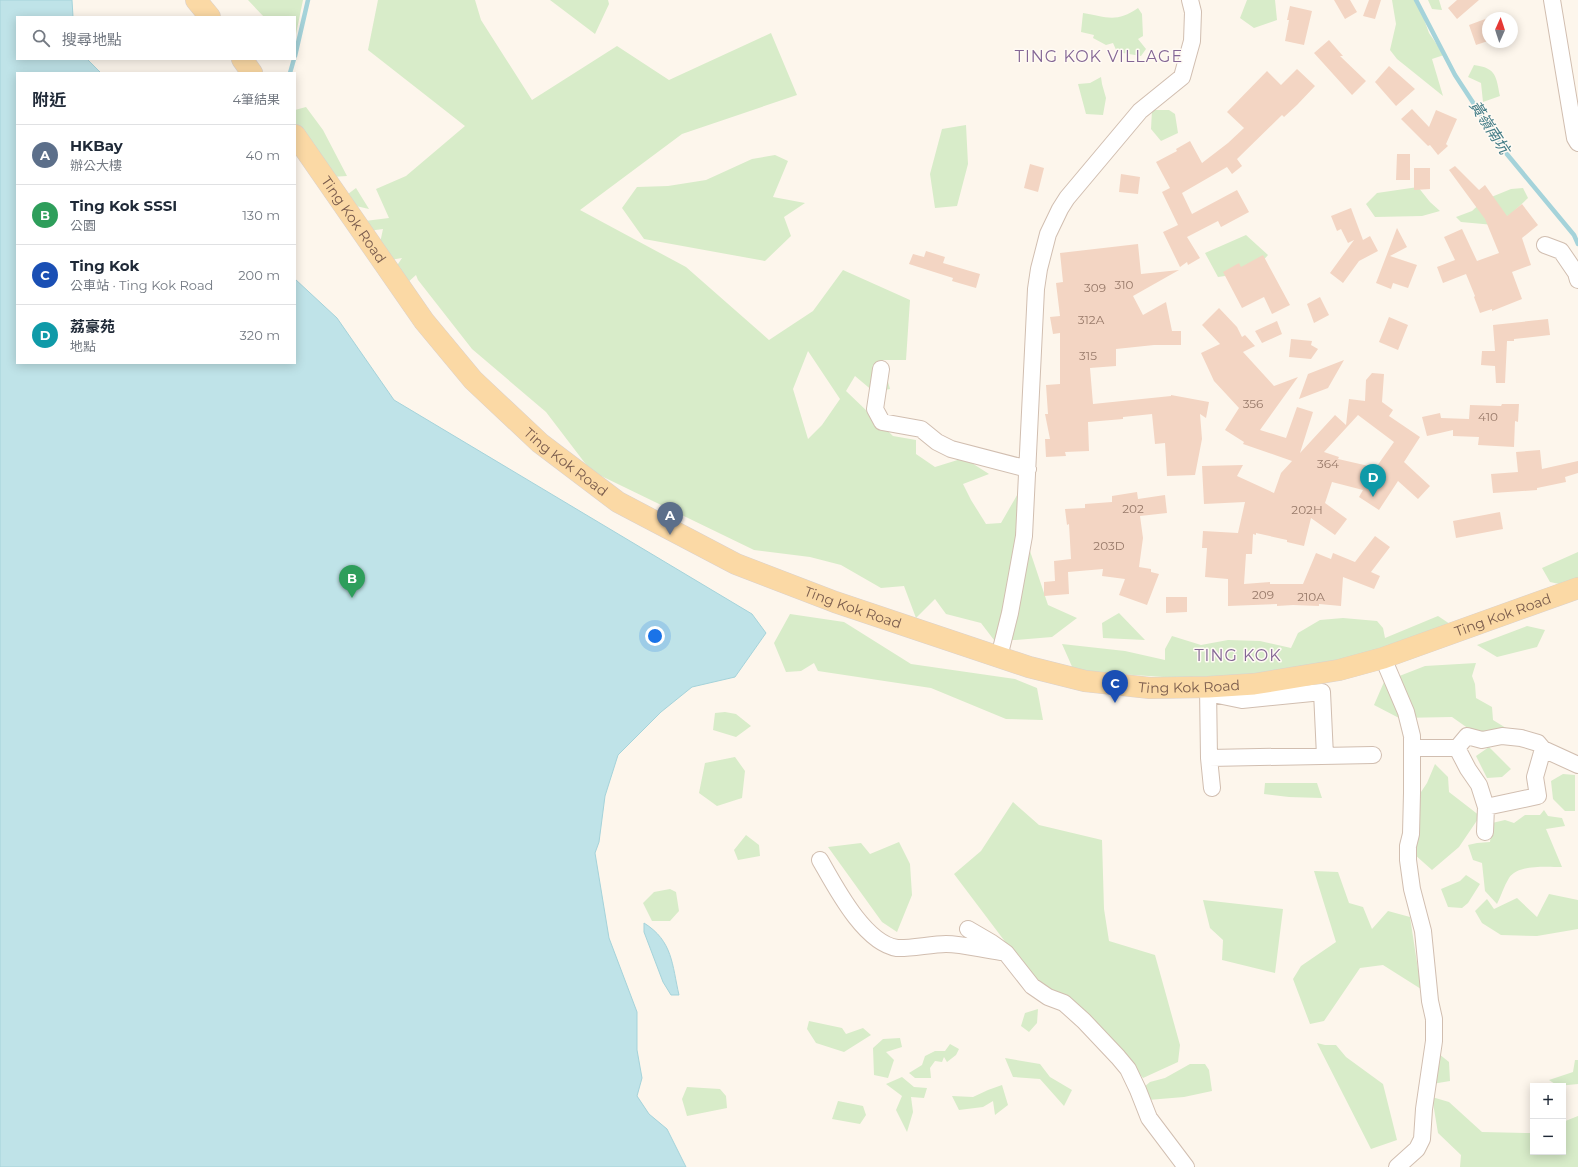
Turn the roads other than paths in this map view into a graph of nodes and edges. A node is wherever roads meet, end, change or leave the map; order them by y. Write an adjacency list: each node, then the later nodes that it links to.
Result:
1 (196, 0): 4 (main road)
2 (1190, 0): 12 (street)
3 (1552, 0): 8 (street)
4 (209, 16)
5 (243, 60): 6 (main road)
6 (251, 72)
7 (296, 135): 14 (main road, Ting Kok Road)
8 (1578, 143)
9 (1545, 245): 10 (street)
10 (1578, 280)
11 (881, 369): 12 (street)
12 (1028, 469): 14 (street)
13 (1578, 588): 15 (main road, Ting Kok Road)
14 (999, 657): 16 (main road, Ting Kok Road)
15 (1383, 658): 16 (main road, Ting Kok Road); 17 (street)
16 (1208, 690): 21 (street); 22 (street)
17 (1412, 748): 18 (street); 31 (street)
18 (1457, 748): 19 (street); 25 (street)
19 (1543, 748): 23 (street); 25 (street)
20 (1373, 755): 21 (street)
21 (1325, 756): 22 (street)
22 (1209, 758): 24 (street)
23 (1578, 765)
24 (1212, 788)
25 (1486, 807): 26 (street)
26 (1485, 832)
27 (820, 860): 29 (street)
28 (968, 929): 29 (street)
29 (1006, 953): 30 (street)
30 (1186, 1167)
31 (1397, 1167)

